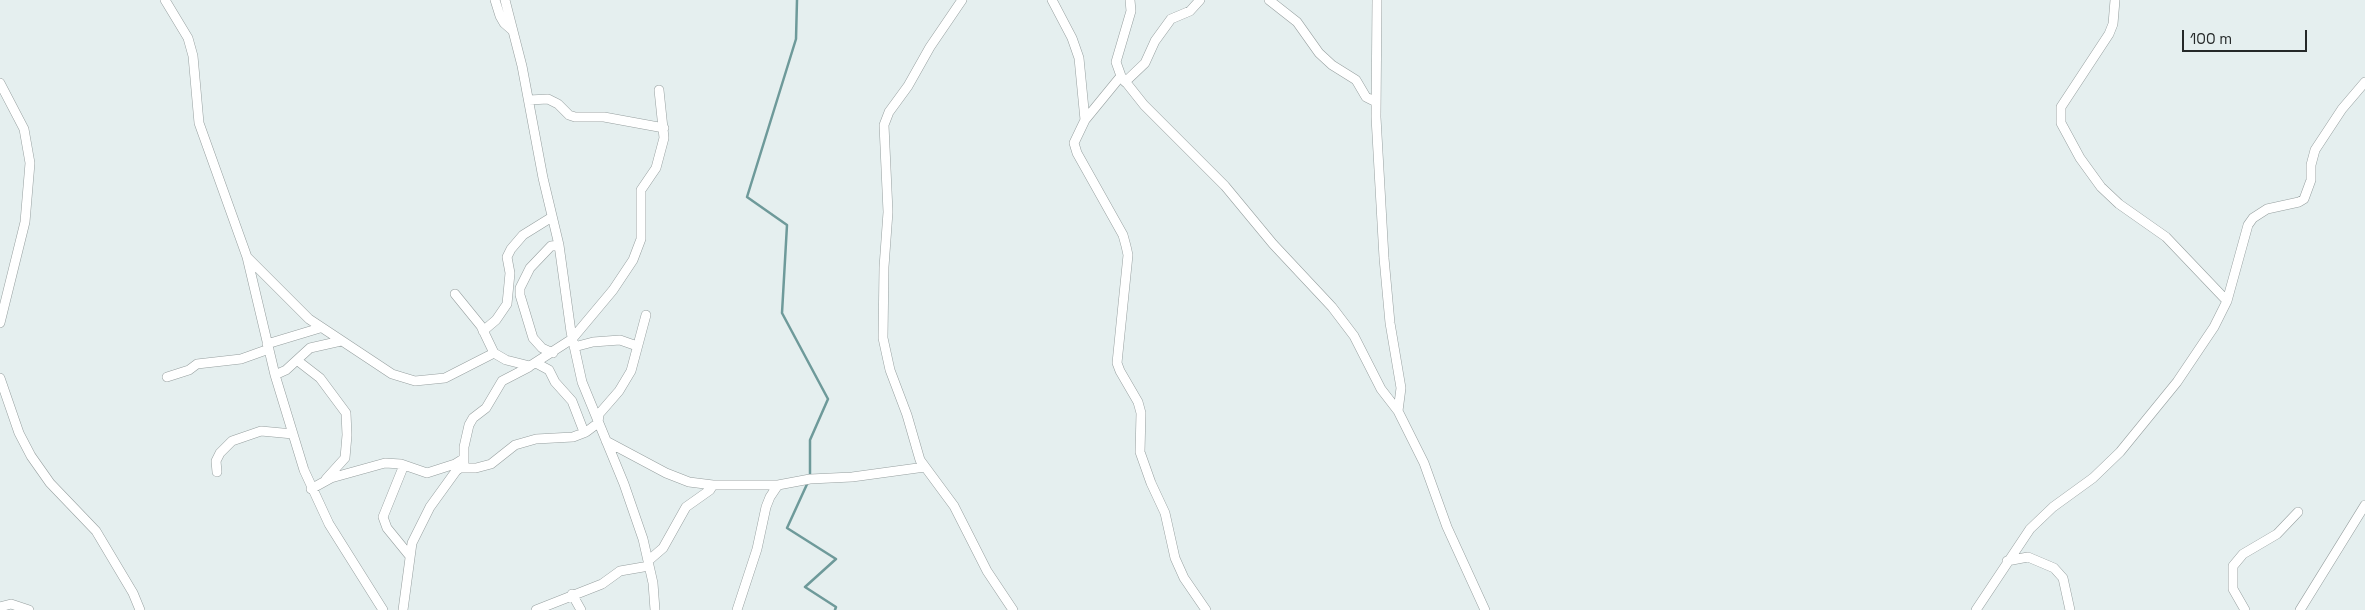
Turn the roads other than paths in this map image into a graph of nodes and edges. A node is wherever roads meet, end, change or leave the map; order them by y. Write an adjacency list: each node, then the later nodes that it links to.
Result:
1 (165, 0): 22 (street)
2 (495, 0): 11 (street)
3 (505, 0): 11 (street)
4 (962, 0): 47 (street)
5 (1052, 0): 18 (street)
6 (1130, 0): 12 (street)
7 (1200, 0): 12 (street)
8 (1269, 0): 17 (street)
9 (1377, 0): 17 (street)
10 (2115, 0): 24 (street)
11 (513, 30): 16 (street)
12 (1123, 79): 18 (street); 40 (street)
13 (2365, 82): 24 (street)
14 (0, 83): 26 (street)
15 (659, 90): 19 (street)
16 (529, 100): 19 (street); 20 (street)
17 (1376, 102): 40 (street)
18 (1085, 120): 69 (street)
19 (664, 128): 30 (street)
20 (552, 217): 21 (street); 28 (street)
21 (559, 244): 30 (street); 34 (street)
22 (247, 257): 27 (street); 31 (street)
23 (455, 294): 28 (street)
24 (2227, 301): 56 (street)
25 (646, 315): 32 (street)
26 (0, 323)
27 (320, 328): 29 (street); 31 (street)
28 (483, 331): 33 (street)
29 (341, 341): 33 (street); 35 (street)
30 (573, 343): 32 (street); 34 (street); 41 (street)
31 (268, 346): 37 (street); 38 (street)
32 (637, 346): 41 (street)
33 (494, 353): 36 (street)
34 (553, 353): 36 (street)
35 (298, 360): 37 (street); 49 (street)
36 (533, 365): 42 (street); 45 (street)
37 (275, 375): 43 (street)
38 (167, 377)
39 (0, 378): 61 (street)
40 (1398, 411): 70 (street)
41 (598, 423): 42 (street); 44 (street)
42 (584, 432): 45 (street)
43 (293, 434): 48 (street); 52 (street)
44 (606, 441): 50 (street); 57 (street)
45 (464, 463): 46 (street); 55 (street)
46 (404, 465): 49 (street); 55 (street)
47 (925, 467): 51 (street); 68 (street)
48 (217, 472)
49 (324, 481): 52 (street)
50 (713, 485): 51 (street); 57 (street)
51 (778, 485): 67 (street)
52 (311, 488): 62 (street)
53 (2365, 505): 74 (street)
54 (2298, 512): 73 (street)
55 (409, 556): 63 (street)
56 (2008, 561): 71 (street); 72 (street)
57 (649, 564): 58 (street); 66 (street)
58 (572, 594): 64 (street); 65 (street)
59 (0, 607): 60 (street)
60 (29, 610)
61 (140, 610)
62 (384, 610)
63 (403, 610)
64 (536, 610)
65 (581, 610)
66 (655, 610)
67 (737, 610)
68 (1014, 610)
69 (1206, 610)
70 (1485, 610)
71 (1976, 610)
72 (2070, 610)
73 (2245, 610)
74 (2300, 610)

